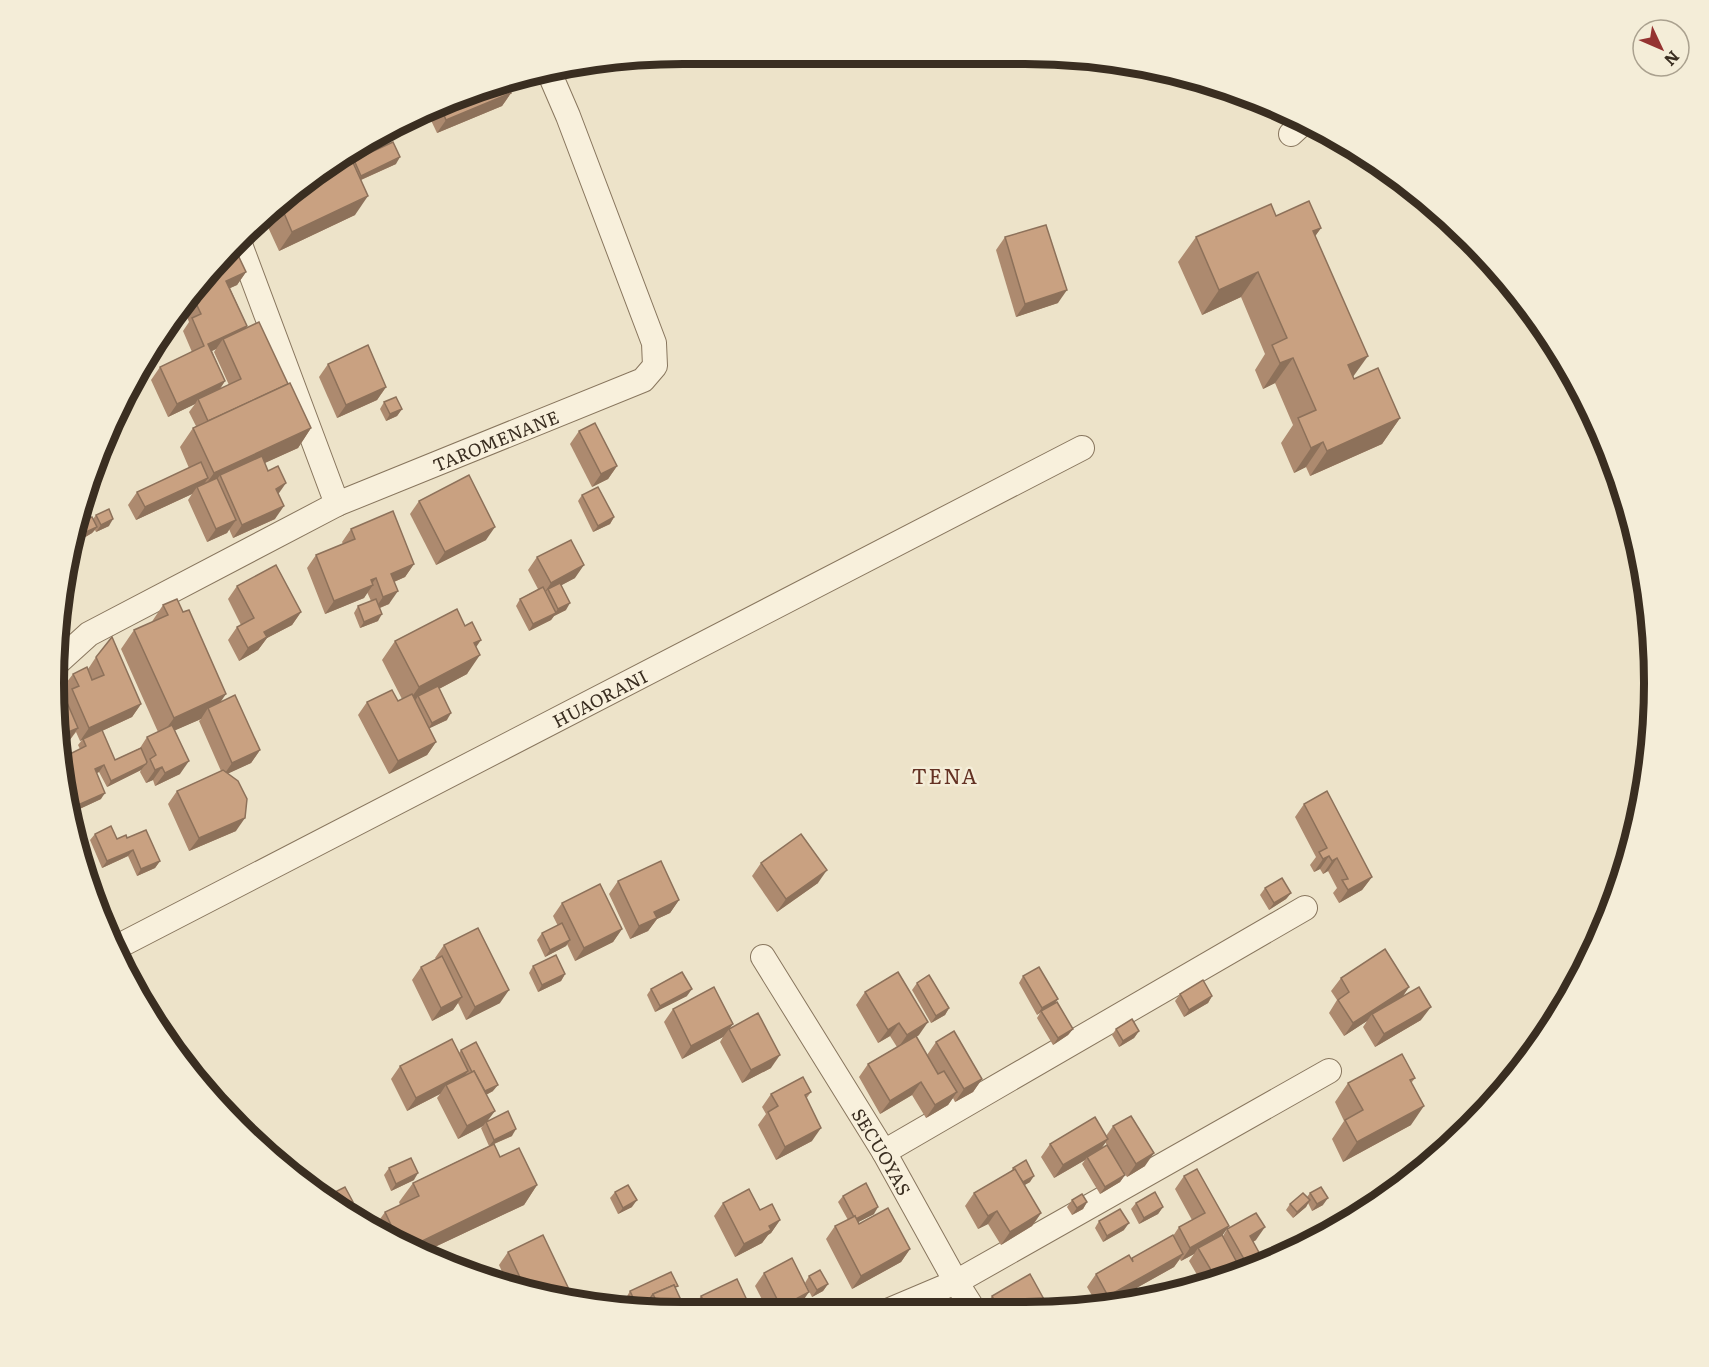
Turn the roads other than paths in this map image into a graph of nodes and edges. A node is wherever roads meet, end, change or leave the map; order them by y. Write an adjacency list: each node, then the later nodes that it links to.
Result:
1 (552, 79): 4 (street, TAROMENANE)
2 (242, 250): 4 (street)
3 (1082, 448): 7 (street, HUAORANI)
4 (337, 504): 5 (street, TAROMENANE)
5 (65, 655)
6 (1305, 908): 10 (street)
7 (122, 944)
8 (763, 957): 10 (street, SECUOYAS)
9 (1329, 1071): 11 (street)
10 (884, 1152): 11 (street, SECUOYAS)
11 (956, 1282): 12 (street); 13 (street, SECUOYAS)
12 (909, 1302)
13 (969, 1302)

